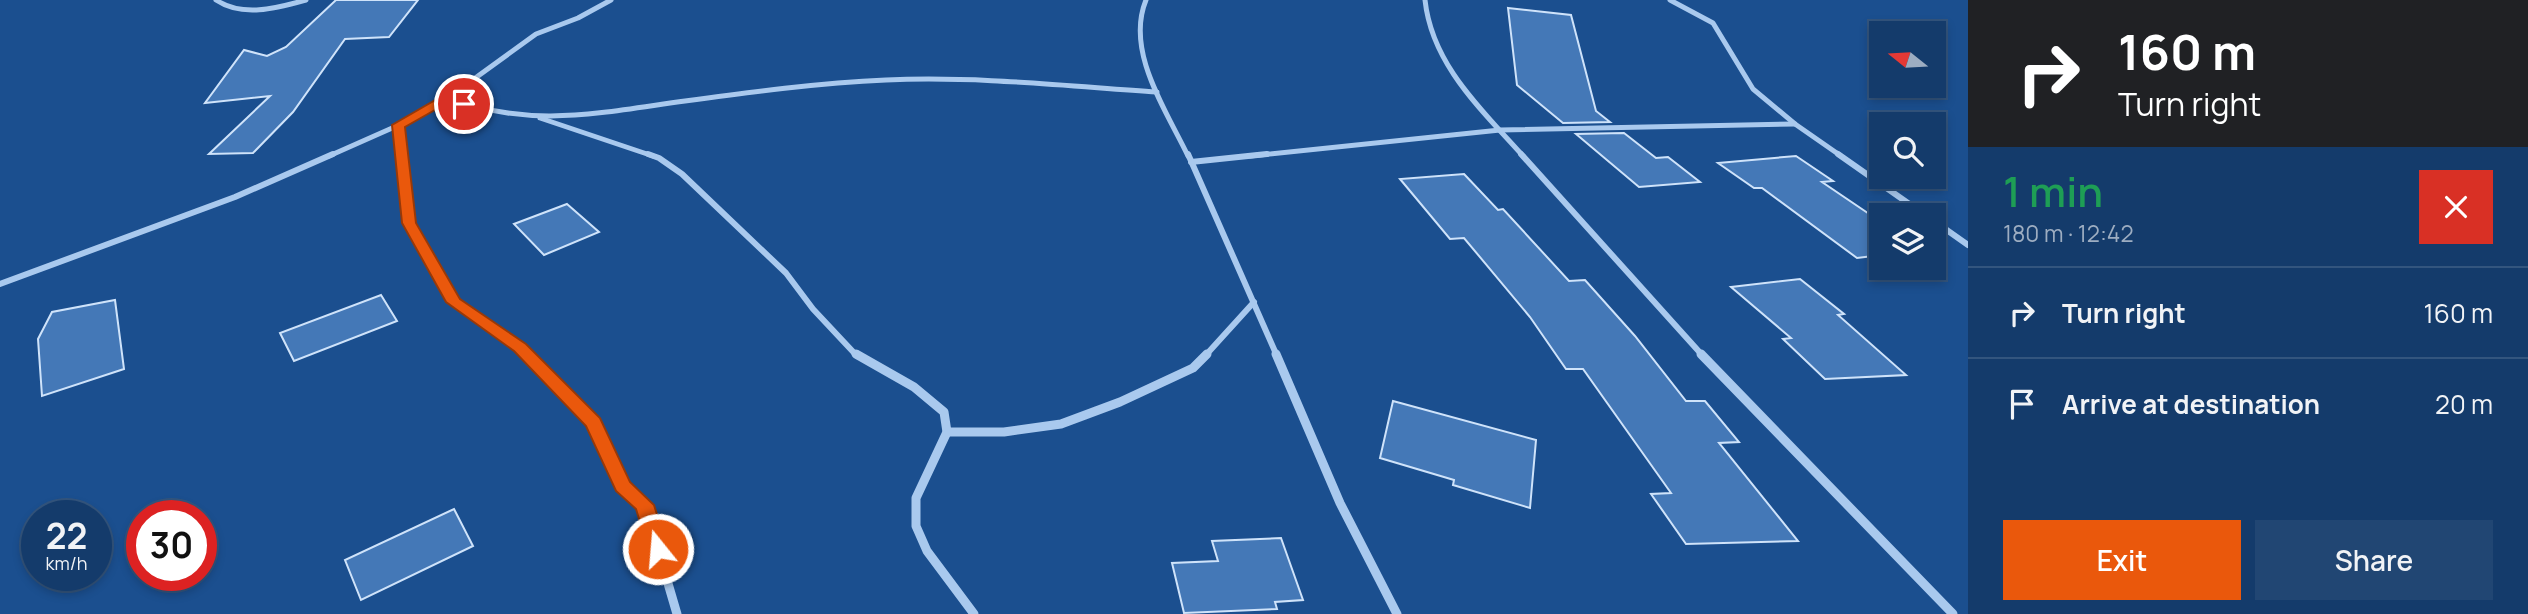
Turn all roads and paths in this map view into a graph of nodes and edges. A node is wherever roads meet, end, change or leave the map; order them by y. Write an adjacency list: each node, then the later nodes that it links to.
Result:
1 (216, 0): 2 (street)
2 (306, 0)
3 (611, 0): 8 (street)
4 (1146, 0): 7 (street)
5 (1425, 0): 12 (street)
6 (1670, 0): 10 (street)
7 (1157, 92): 9 (street); 13 (street)
8 (449, 97): 9 (street); 11 (street)
9 (540, 118): 19 (street)
10 (1795, 124): 12 (street); 14 (street)
11 (399, 125): 17 (street); 20 (street)
12 (1500, 130): 13 (street); 23 (street)
13 (1191, 162): 18 (street)
14 (1908, 203)
15 (1946, 229): 16 (street)
16 (1968, 245)
17 (0, 284)
18 (1254, 302): 19 (street); 22 (street)
19 (947, 432): 21 (street)
20 (677, 614)
21 (974, 614)
22 (1397, 614)
23 (1953, 614)

